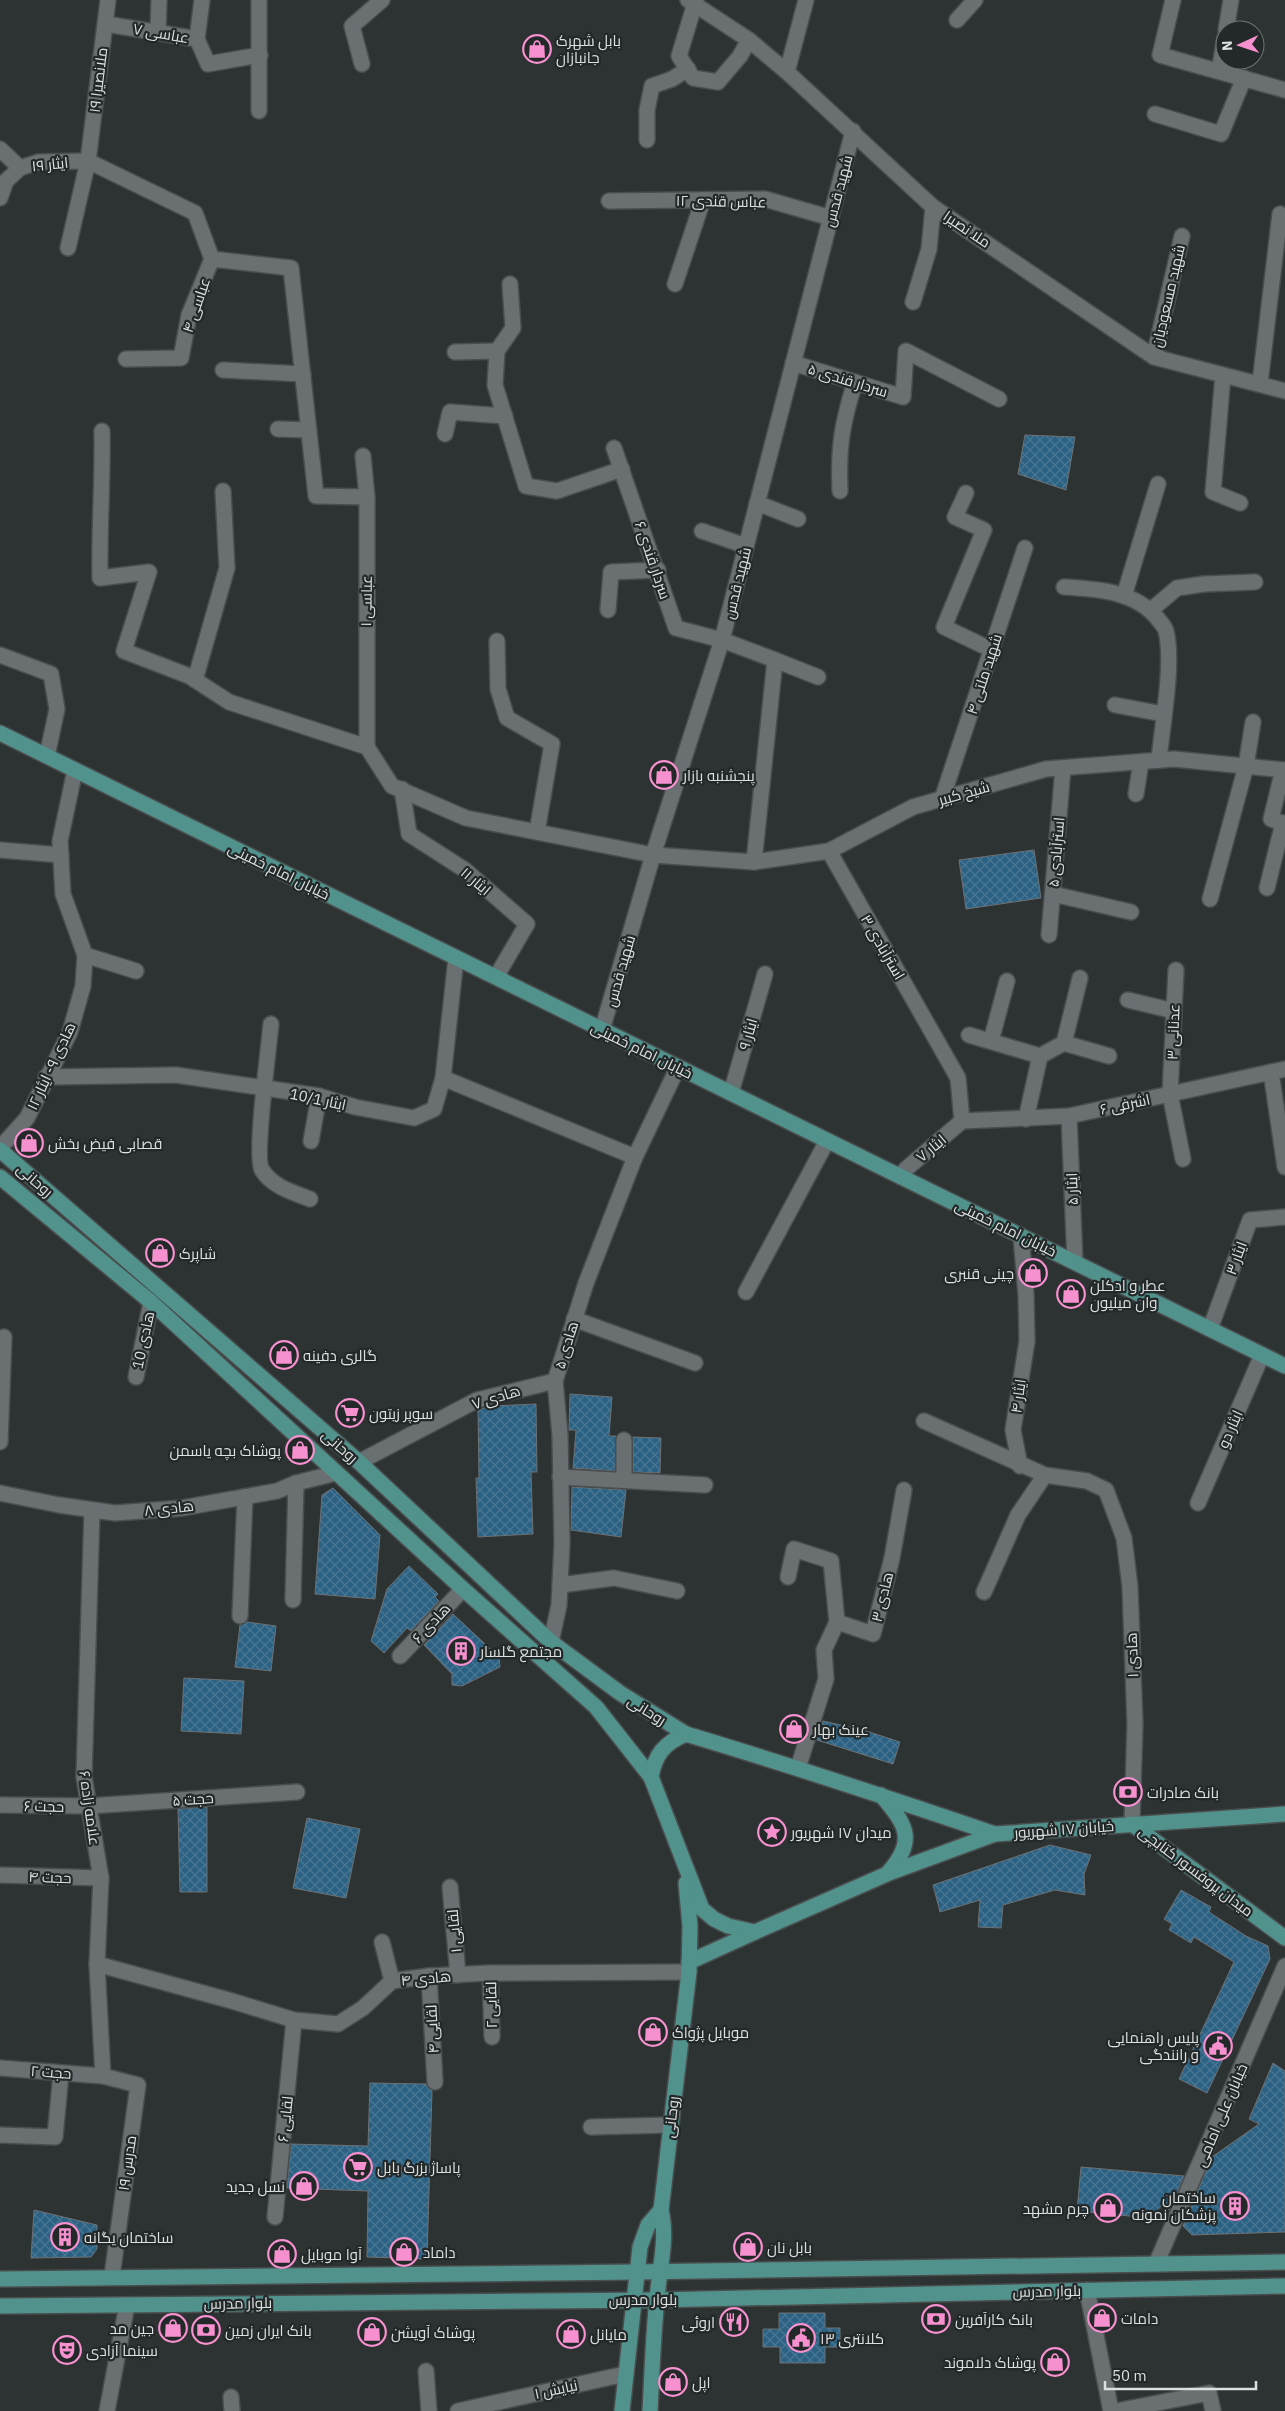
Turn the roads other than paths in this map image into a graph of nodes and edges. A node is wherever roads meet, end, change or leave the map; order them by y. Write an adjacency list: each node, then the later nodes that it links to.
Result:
1 (108, 0): 13 (street, ملانصیرا ۱۹)
2 (159, 0): 14 (street)
3 (202, 0): 15 (street)
4 (259, 0): 17 (street)
5 (382, 0): 18 (street)
6 (806, 0): 21 (street)
7 (975, 0): 11 (street)
8 (1173, 0): 20 (street)
9 (1232, 0): 12 (street)
10 (693, 1): 16 (street, ملا نصیرا); 19 (street)
11 (957, 20)
12 (1228, 20)
13 (106, 24): 14 (street, عباسی ۷); 29 (street, ملانصیرا ۱۹)
14 (158, 32): 15 (street, عباسی ۷)
15 (197, 40): 17 (street, عباسی ۷)
16 (749, 40): 19 (street); 21 (street, ملا نصیرا)
17 (260, 55): 24 (street)
18 (362, 64)
19 (688, 69): 27 (street)
20 (1219, 71): 22 (street)
21 (787, 72): 26 (street, ملا نصیرا)
22 (1244, 78): 23 (street); 25 (street)
23 (1285, 90)
24 (259, 111)
25 (1155, 114)
26 (853, 131): 34 (street, ملا نصیرا); 36 (street, شهید قدس)
27 (647, 140)
28 (0, 149): 30 (street)
29 (88, 161): 30 (street, ایثار ١٩); 38 (street, ملانصیرا ۱۹); 39 (street)
30 (20, 168): 31 (street, ایثار ١٩)
31 (0, 198)
32 (703, 200): 33 (street, عباس قندی ۱۲); 36 (street, عباس قندی ۱۲); 41 (street)
33 (609, 201)
34 (933, 207): 42 (street); 45 (street, ملا نصیرا)
35 (1280, 214): 52 (street)
36 (831, 218): 47 (street, شهید قدس)
37 (1182, 236): 45 (street, شهید مسعودیان)
38 (68, 248)
39 (212, 259): 46 (street, عباسی ۴); 49 (street)
40 (510, 284): 43 (street)
41 (675, 284)
42 (913, 302)
43 (497, 351): 44 (street); 55 (street)
44 (455, 352)
45 (1154, 356): 50 (street, ملا نصیرا)
46 (126, 359)
47 (793, 363): 51 (street, سردار قندی ۵); 68 (street, شهید قدس)
48 (223, 370): 49 (street)
49 (303, 374): 57 (street)
50 (1223, 375): 52 (street, ملا نصیرا); 69 (street)
51 (855, 382): 54 (street, سردار قندی ۵); 65 (street)
52 (1260, 383): 53 (street, ملا نصیرا)
53 (1285, 391)
54 (999, 399)
55 (505, 416): 59 (street); 62 (street)
56 (278, 429): 57 (street)
57 (309, 430): 67 (street)
58 (102, 431): 86 (street)
59 (445, 434)
60 (614, 448): 62 (street, سردار قندی ۶)
61 (363, 456): 67 (street, عباسی ۱)
62 (622, 469): 74 (street, سردار قندی ۶)
63 (1158, 484): 77 (street)
64 (223, 491): 86 (street)
65 (840, 492)
66 (966, 493): 82 (street)
67 (367, 498): 91 (street, عباسی ۱)
68 (758, 503): 70 (street); 72 (street, شهید قدس)
69 (1240, 503)
70 (798, 519)
71 (702, 530): 72 (street)
72 (746, 546): 80 (street, شهید قدس)
73 (1025, 548): 82 (street, شهید ملتی ۴)
74 (658, 570): 78 (street); 80 (street, سردار قندی ۶)
75 (1255, 582): 79 (street)
76 (1064, 587): 77 (street)
77 (1124, 596): 79 (street)
78 (608, 610)
79 (1151, 610): 88 (street)
80 (722, 640): 84 (street); 106 (street, شهید قدس)
81 (497, 642): 103 (street)
82 (992, 650): 101 (street, شهید ملتی ۴)
83 (0, 654): 92 (street)
84 (774, 660): 85 (street); 108 (street)
85 (818, 678)
86 (195, 680): 91 (street)
87 (1115, 706): 88 (street)
88 (1163, 714): 93 (street)
89 (1253, 722): 95 (street)
90 (0, 733): 92 (main road, خیابان امام خمینی)
91 (367, 747): 99 (street, شیخ کبیر)
92 (47, 756): 97 (main road, خیابان امام خمینی)
93 (1159, 760): 94 (street, شیخ کبیر); 95 (street, شیخ کبیر)
94 (1140, 762): 96 (street, شیخ کبیر); 100 (street)
95 (1246, 766): 98 (street, شیخ کبیر); 111 (street)
96 (1063, 768): 101 (street, شیخ کبیر); 110 (street, استرآبادی ۵)
97 (75, 770): 107 (street, هادی ۹- ایثار ۱۲); 115 (main road, خیابان امام خمینی)
98 (1284, 770): 102 (street)
99 (402, 789): 103 (street, شیخ کبیر); 119 (street, ایثار ۱۱)
100 (1136, 794)
101 (942, 799): 105 (street, شیخ کبیر)
102 (1284, 823): 109 (street)
103 (536, 832): 106 (street, شیخ کبیر)
104 (0, 850): 107 (street)
105 (829, 851): 108 (street, شیخ کبیر); 141 (street, استرآبادی ٣)
106 (654, 855): 108 (street, شیخ کبیر); 125 (street, شهید قدس)
107 (61, 856): 114 (street, هادی ۹- ایثار ۱۲)
108 (754, 862)
109 (1267, 888)
110 (1053, 894): 112 (street); 113 (street, استرآبادی ۵)
111 (1210, 899)
112 (1130, 912)
113 (1049, 935)
114 (85, 956): 117 (street); 133 (street, هادی ۹- ایثار ۱۲)
115 (456, 958): 119 (main road, خیابان امام خمینی); 134 (street, ایثار 10/1)
116 (1176, 970): 123 (street, عدنانی ۳)
117 (136, 971)
118 (765, 974): 136 (street, ایثار ۹)
119 (496, 977): 125 (main road, خیابان امام خمینی)
120 (1080, 978): 128 (street)
121 (1007, 981): 127 (street)
122 (1128, 1000): 123 (street)
123 (1174, 1011): 137 (street, عدنانی ۳)
124 (271, 1024): 135 (street)
125 (602, 1030): 131 (main road, خیابان امام خمینی)
126 (969, 1035): 127 (street)
127 (991, 1041): 129 (street)
128 (1064, 1043): 129 (street); 130 (street)
129 (1040, 1056): 140 (street)
130 (1109, 1056)
131 (678, 1067): 136 (main road, خیابان امام خمینی); 145 (street, هادی ۵)
132 (1278, 1070): 137 (street, اشرفی ۶); 147 (street)
133 (46, 1077): 135 (street, ایثار 10/1); 144 (street, هادی ۹- ایثار ۱۲)
134 (443, 1078): 138 (street, ایثار 10/1); 145 (street)
135 (266, 1089): 138 (street, ایثار 10/1); 150 (street)
136 (731, 1093): 143 (main road, خیابان امام خمینی)
137 (1170, 1094): 139 (street, اشرفی ۶); 146 (street, عدنانی ۳)
138 (319, 1096): 142 (street)
139 (1069, 1116): 140 (street, اشرفی ۶); 153 (street, ایثار ۵)
140 (1026, 1119): 141 (street, اشرفی ۶)
141 (962, 1121): 149 (street, ایثار ۷)
142 (311, 1141)
143 (827, 1141): 149 (main road, خیابان امام خمینی); 154 (street)
144 (0, 1149): 168 (main road, روحانی)
145 (635, 1157): 156 (street, هادی ۵)
146 (1183, 1159)
147 (1285, 1166)
148 (0, 1177): 155 (main road, روحانی)
149 (901, 1177): 152 (main road, خیابان امام خمینی)
150 (310, 1199)
151 (1285, 1217): 157 (street, ایثار ۳)
152 (1021, 1236): 153 (main road, خیابان امام خمینی); 169 (street, ایثار ۴)
153 (1075, 1262): 157 (main road, خیابان امام خمینی)
154 (746, 1292)
155 (151, 1302): 162 (street, هادی 10); 170 (main road, روحانی)
156 (574, 1320): 160 (street); 163 (street, هادی ۵)
157 (1210, 1329): 159 (main road, خیابان امام خمینی)
158 (4, 1337): 165 (street)
159 (1262, 1355): 161 (main road, خیابان امام خمینی); 179 (street, ایثار دو)
160 (695, 1364)
161 (1285, 1366)
162 (136, 1377)
163 (556, 1381): 168 (street, هادی ۷); 172 (street, هادی ۵)
164 (924, 1421): 169 (street)
165 (0, 1423): 167 (street)
166 (624, 1440): 173 (street)
167 (0, 1442)
168 (359, 1462): 181 (main road, روحانی)
169 (1020, 1466): 171 (street)
170 (336, 1473): 174 (street, هادی ۸); 182 (main road, روحانی)
171 (1045, 1475): 187 (street); 201 (street, هادی ۱)
172 (560, 1477): 173 (street); 184 (street, هادی ۵)
173 (624, 1480): 175 (street)
174 (296, 1483): 178 (street, هادی ۸); 188 (street)
175 (705, 1486)
176 (904, 1490): 190 (street, هادی ۳)
177 (0, 1493): 180 (street, هادی ۸)
178 (245, 1497): 180 (street, هادی ۸); 189 (street)
179 (1198, 1503)
180 (92, 1510): 199 (street, علامه زاده ۶)
181 (426, 1525): 182 (main road); 191 (main road, روحانی)
182 (410, 1541): 185 (main road, روحانی)
183 (788, 1577): 190 (street)
184 (560, 1585): 186 (street); 191 (street, هادی ۵)
185 (463, 1589): 192 (street, هادی ۶); 195 (main road, روحانی)
186 (677, 1591)
187 (984, 1592)
188 (293, 1600)
189 (240, 1616)
190 (837, 1622): 194 (street)
191 (551, 1642): 193 (main road, روحانی)
192 (400, 1656)
193 (686, 1734): 194 (main road); 195 (main road)
194 (798, 1768): 197 (main road)
195 (651, 1777): 203 (main road)
196 (297, 1792): 199 (street, حجت ۵)
197 (881, 1795): 202 (main road); 204 (main road)
198 (0, 1806): 199 (street, حجت ۶)
199 (89, 1806): 206 (street, علامه زاده ۶)
200 (1285, 1814): 201 (main road, میدان پروفسور کتابچی)
201 (1132, 1824): 202 (main road, خیابان ۱۷ شهریور); 209 (main road, میدان پروفسور کتابچی)
202 (995, 1834): 204 (main road)
203 (684, 1865): 208 (main road); 213 (main road, روحانی)
204 (887, 1874): 208 (main road)
205 (0, 1875): 206 (street, حجت ۴)
206 (101, 1878): 211 (street, علامه زاده ۶)
207 (450, 1886): 215 (street, لقایی ۱)
208 (755, 1932): 213 (main road)
209 (1285, 1938)
210 (382, 1942): 217 (street)
211 (97, 1964): 218 (street, هادی ۴); 222 (street, علامه زاده ۶)
212 (1285, 1966): 230 (street, خیابان علی امامی)
213 (689, 1967): 214 (street, هادی ۴); 224 (main road, روحانی)
214 (490, 1973): 215 (street, هادی ۴); 219 (street, لقایی ۲)
215 (458, 1975): 216 (street, هادی ۴)
216 (429, 1976): 217 (street, هادی ۴); 223 (street, لقایی ۴)
217 (392, 1981): 218 (street, هادی ۴)
218 (294, 2020): 228 (street, لقایی ۶)
219 (492, 2037)
220 (0, 2068): 221 (street, حجت ۲)
221 (61, 2073): 222 (street, حجت ۲); 226 (street)
222 (103, 2076): 233 (street, مدرس ۱۹)
223 (435, 2082)
224 (670, 2126): 225 (street); 227 (main road, روحانی)
225 (591, 2127)
226 (0, 2135)
227 (661, 2210): 231 (main road); 232 (main road, روحانی)
228 (275, 2218)
229 (1285, 2262): 230 (main road, بلوار مدرس)
230 (1156, 2264): 232 (main road, بلوار مدرس)
231 (636, 2272): 232 (main road, بلوار مدرس); 233 (main road, بلوار مدرس); 237 (main road)
232 (660, 2272): 238 (main road, روحانی)
233 (112, 2276): 234 (main road, بلوار مدرس)
234 (0, 2279)
235 (1285, 2286): 236 (main road, بلوار مدرس)
236 (1087, 2290): 238 (main road, بلوار مدرس); 248 (street)
237 (633, 2299): 238 (main road, بلوار مدرس); 239 (main road, بلوار مدرس); 242 (main road)
238 (657, 2300): 247 (main road, روحانی)
239 (127, 2305): 240 (main road, بلوار مدرس); 243 (street)
240 (0, 2306)
241 (426, 2371): 244 (street)
242 (625, 2374): 245 (street, نیایش ۱); 246 (main road)
243 (107, 2411)
244 (429, 2411)
245 (458, 2411)
246 (622, 2411)
247 (650, 2411)
248 (1111, 2411)
249 (1116, 2411): 250 (street)
250 (1213, 2411)

